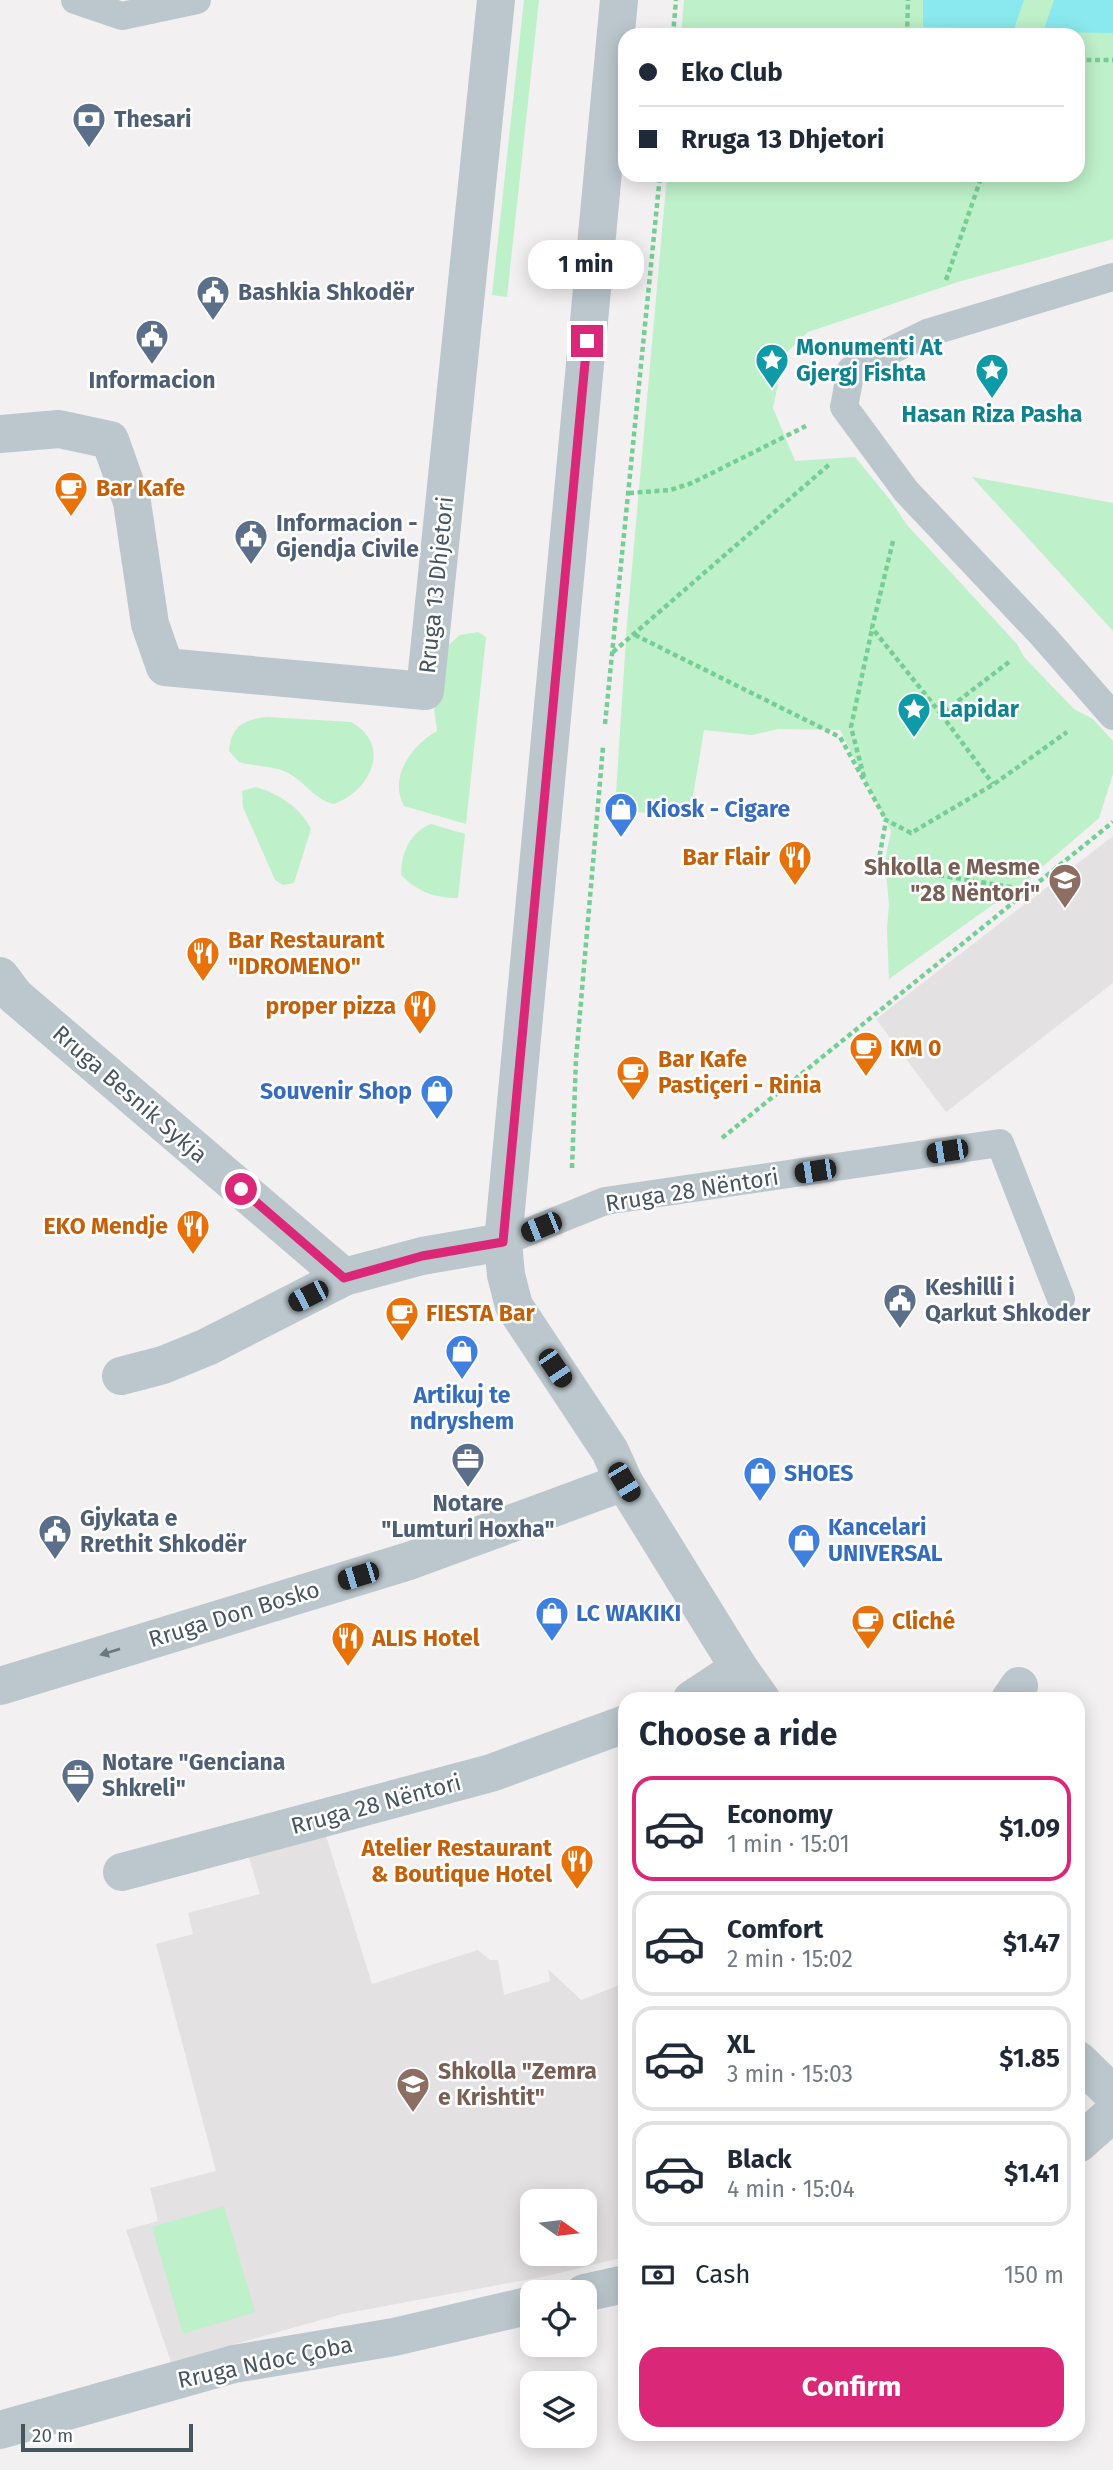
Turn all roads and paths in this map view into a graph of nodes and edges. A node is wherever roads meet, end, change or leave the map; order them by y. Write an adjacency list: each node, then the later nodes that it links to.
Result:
1 (75, 0): 2 (lane)
2 (197, 0)
3 (496, 0): 17 (street, Rruga 13 Dhjetori)
4 (619, 0): 37 (street)
5 (676, 0): 8 (path)
6 (900, 0): 7 (path)
7 (908, 0): 9 (path)
8 (674, 28)
9 (907, 28)
10 (1085, 60): 11 (path)
11 (1113, 60)
12 (659, 182): 20 (path)
13 (980, 182): 15 (path)
14 (1113, 277): 15 (lane)
15 (927, 333): 16 (lane)
16 (844, 407): 18 (lane); 20 (path)
17 (0, 433)
18 (864, 434): 19 (lane); 22 (path)
19 (905, 491): 21 (path); 23 (lane)
20 (629, 493): 24 (path)
21 (872, 628): 26 (path); 30 (path)
22 (634, 634): 24 (path); 30 (path)
23 (1043, 636): 25 (lane); 26 (path)
24 (613, 653): 27 (path)
25 (1109, 710): 29 (path)
26 (941, 714): 29 (path)
27 (604, 730)
28 (603, 744): 36 (path)
29 (994, 784): 31 (path)
30 (867, 785): 31 (path)
31 (886, 820): 33 (path)
32 (1113, 822): 33 (path)
33 (1028, 890): 35 (path)
34 (5, 991): 38 (street, Rruga Besnik Sykja)
35 (721, 1139)
36 (559, 1219): 37 (lane, Rruga 28 Nëntori); 39 (lane, Rruga 28 Nëntori)
37 (503, 1242): 38 (street); 41 (street)
38 (344, 1278): 40 (street)
39 (1062, 1299)
40 (121, 1376)
41 (624, 1482): 42 (street); 43 (street, Rruga Don Bosko, one-way to 43)
42 (739, 1668): 44 (street); 45 (street)
43 (0, 1686)
44 (703, 1692)
45 (756, 1692)
46 (618, 1727): 47 (street, Rruga 28 Nëntori)
47 (122, 1872)
48 (1085, 2067): 49 (street)
49 (1113, 2094)
50 (1113, 2113): 51 (street)
51 (1085, 2138)
52 (618, 2286): 53 (street)
53 (597, 2290)
54 (520, 2308): 55 (street, Rruga Ndoc Çoba)
55 (0, 2430)

